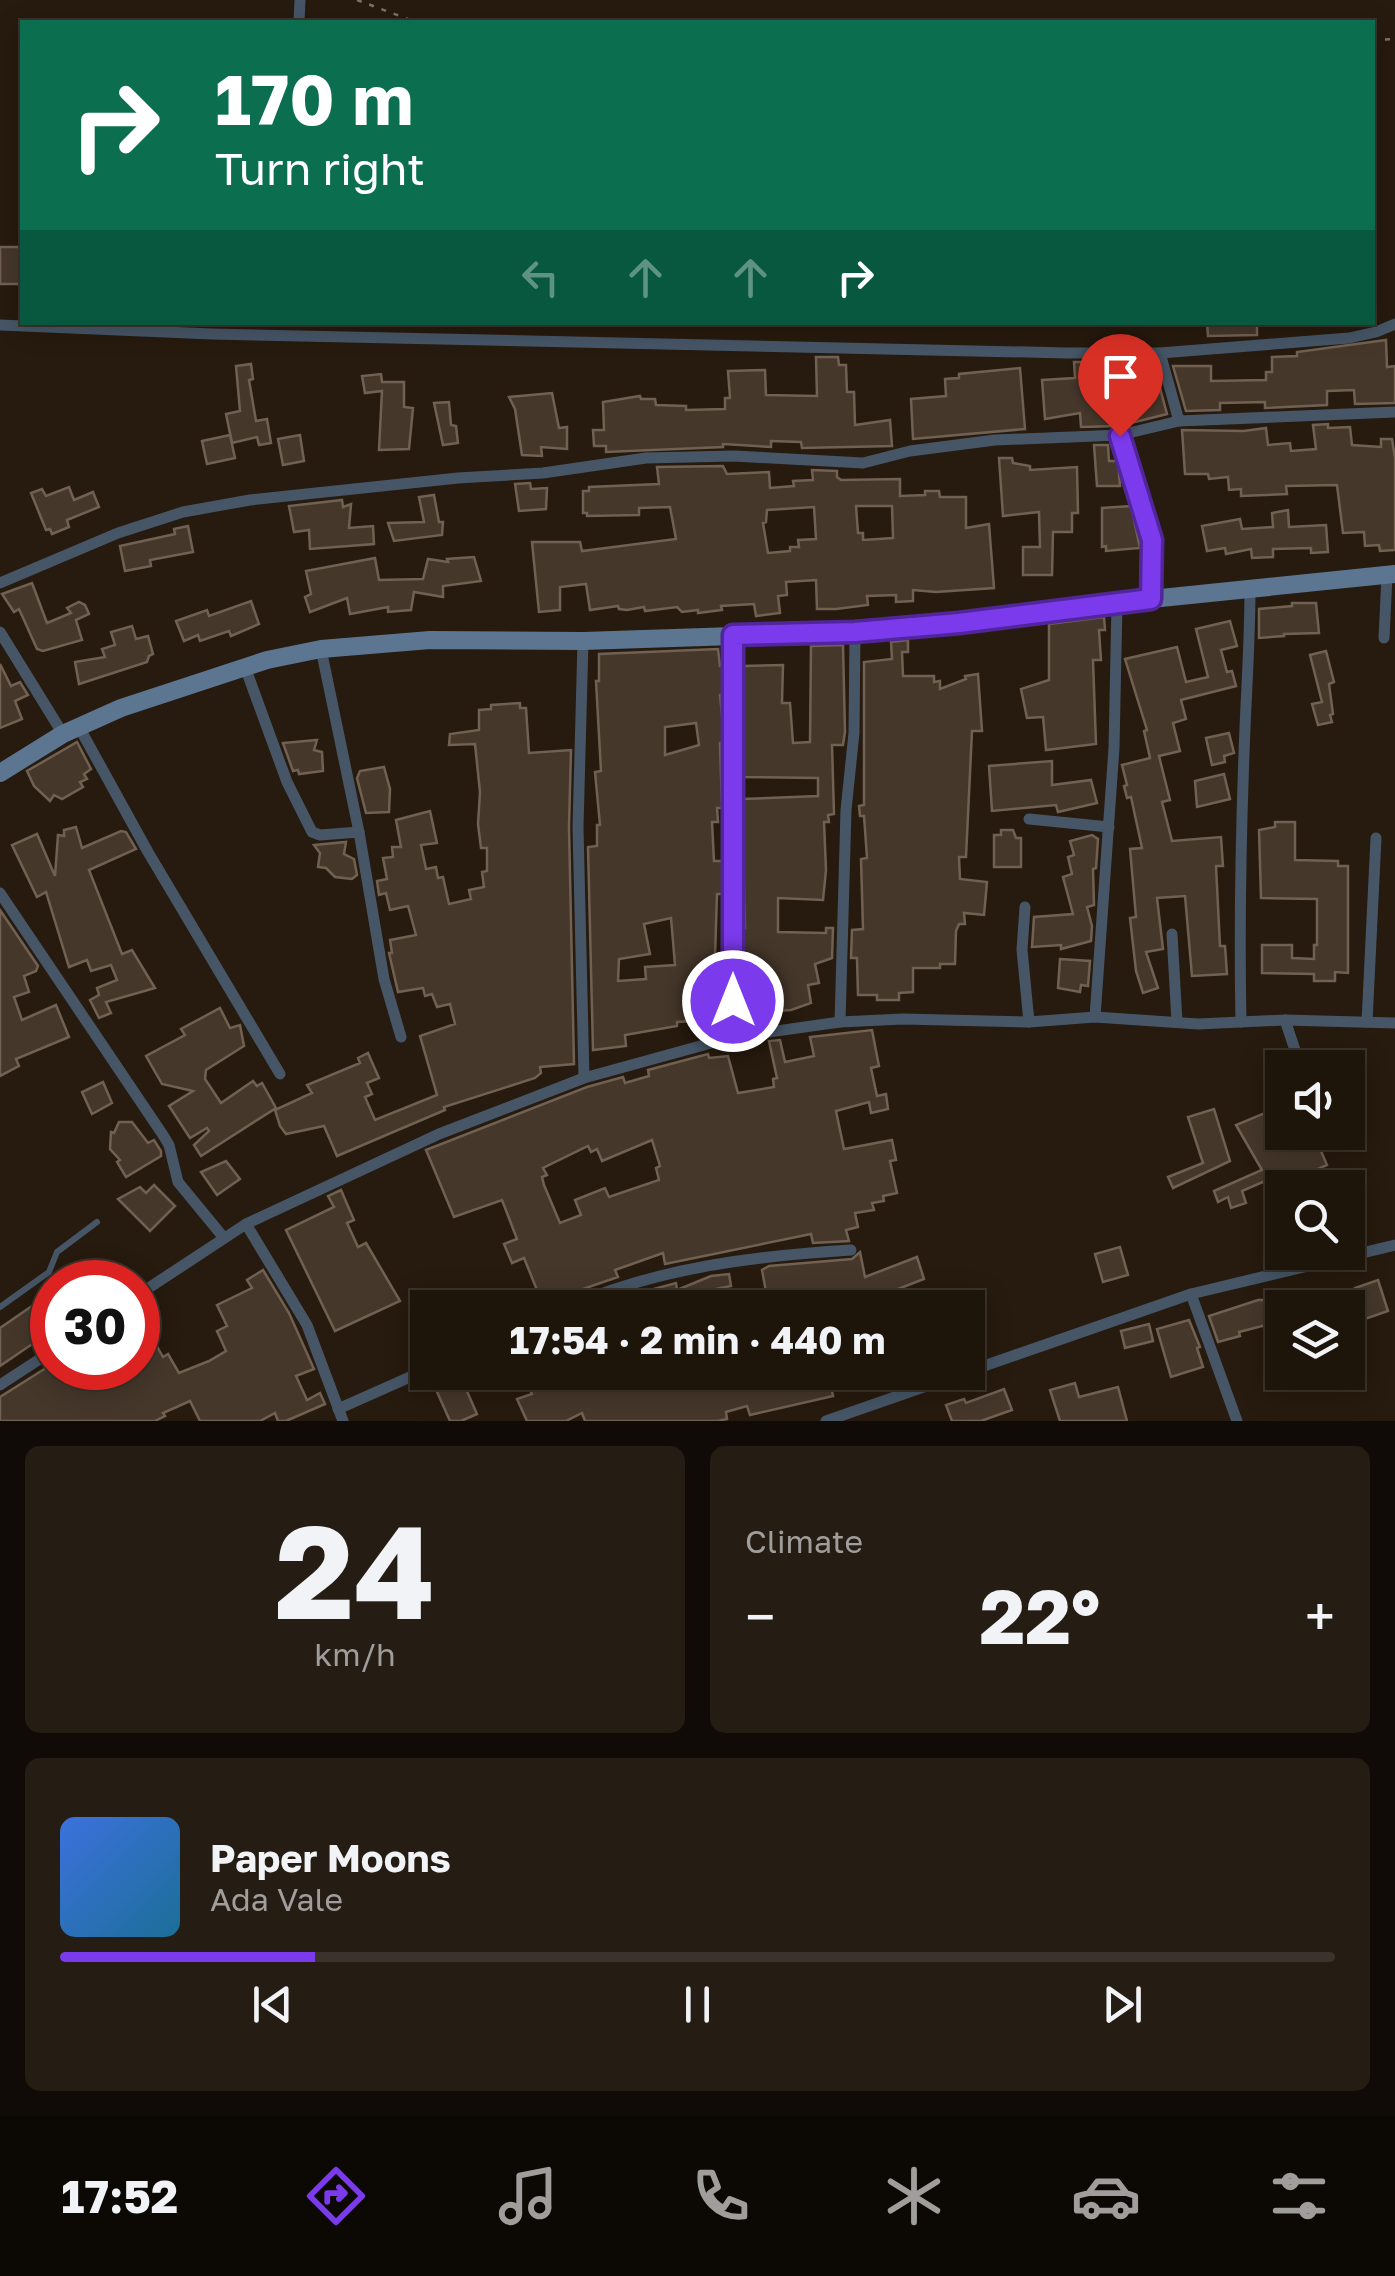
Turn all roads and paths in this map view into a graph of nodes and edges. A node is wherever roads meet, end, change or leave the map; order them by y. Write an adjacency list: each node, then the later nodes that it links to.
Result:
1 (356, 0): 2 (path)
2 (411, 20)
3 (1395, 324): 5 (street)
4 (0, 326): 5 (street)
5 (1160, 353): 7 (street)
6 (1395, 412): 7 (street)
7 (1179, 421): 8 (street)
8 (1120, 436): 10 (street); 12 (street)
9 (1391, 575): 11 (main road); 17 (street)
10 (0, 584)
11 (1250, 589): 12 (main road); 35 (street)
12 (1151, 599): 13 (main road)
13 (1117, 604): 14 (main road); 24 (street)
14 (855, 632): 15 (main road); 32 (street)
15 (733, 635): 18 (main road); 39 (street)
16 (2, 638): 21 (street)
17 (1384, 638)
18 (583, 641): 19 (main road); 42 (street)
19 (321, 649): 20 (main road); 25 (street)
20 (245, 667): 21 (main road); 25 (street)
21 (71, 730): 22 (main road); 41 (street)
22 (0, 774)
23 (1030, 820): 24 (street)
24 (1108, 827): 30 (street)
25 (359, 832): 38 (street)
26 (1376, 838): 36 (street)
27 (0, 893): 45 (street)
28 (1025, 907): 33 (street)
29 (1172, 934): 34 (street)
30 (1095, 1017): 33 (street); 34 (street)
31 (1285, 1020): 35 (street); 36 (street); 40 (street)
32 (840, 1022): 33 (street); 39 (street)
33 (1029, 1022)
34 (1177, 1022): 35 (street)
35 (1241, 1022)
36 (1367, 1022): 37 (street)
37 (1395, 1023)
38 (401, 1037)
39 (733, 1037): 42 (street)
40 (1296, 1050)
41 (280, 1074)
42 (584, 1078): 44 (street)
43 (96, 1222): 51 (lane)
44 (246, 1224): 45 (street); 55 (street)
45 (224, 1238): 48 (street)
46 (1395, 1245): 50 (street)
47 (851, 1250): 49 (street)
48 (160, 1280)
49 (610, 1290)
50 (1190, 1294): 56 (street); 57 (street)
51 (0, 1307)
52 (30, 1365): 54 (street)
53 (410, 1378): 55 (street)
54 (0, 1384)
55 (340, 1415)
56 (826, 1421)
57 (1238, 1421)

